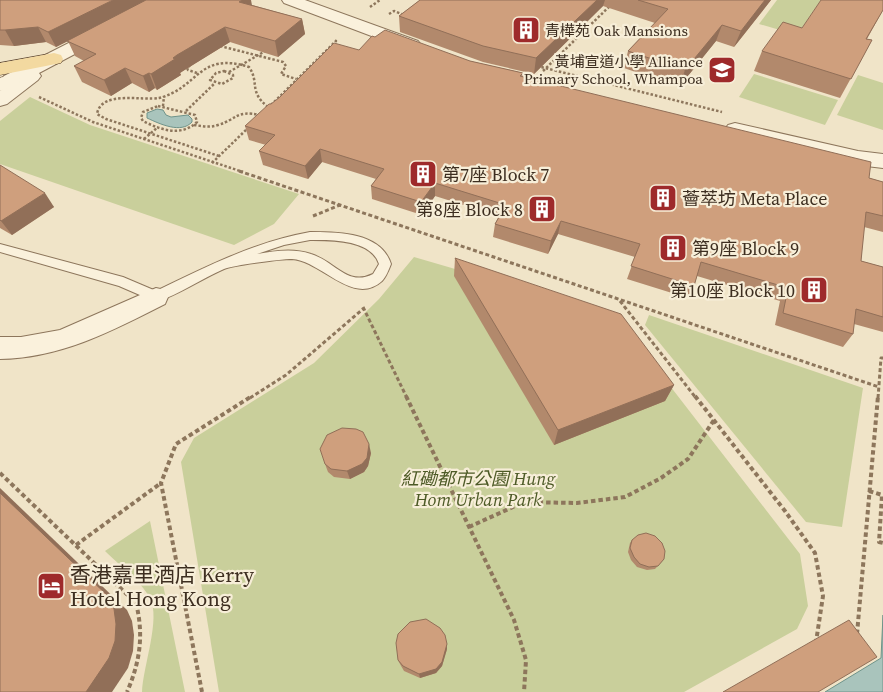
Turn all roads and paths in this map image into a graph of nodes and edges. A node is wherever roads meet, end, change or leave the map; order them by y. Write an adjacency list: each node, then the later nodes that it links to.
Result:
1 (165, 0): 11 (street)
2 (290, 0): 8 (street)
3 (616, 0): 15 (path)
4 (329, 38): 7 (path)
5 (219, 45): 10 (path)
6 (272, 47): 10 (path)
7 (325, 51): 9 (path); 19 (path)
8 (433, 52)
9 (333, 53)
10 (258, 55): 13 (path); 19 (path)
11 (54, 58): 18 (main road); 23 (street)
12 (197, 60): 17 (path)
13 (242, 64): 16 (path); 17 (path); 25 (path)
14 (535, 66): 15 (path)
15 (544, 70): 28 (path)
16 (228, 72): 20 (path); 20 (path)
17 (197, 73): 22 (path)
18 (3, 79)
19 (297, 79): 25 (path)
20 (215, 83): 26 (path)
21 (38, 96): 32 (path)
22 (164, 96): 24 (path); 31 (path)
23 (0, 100)
24 (163, 106): 26 (path); 30 (path)
25 (269, 107): 27 (path)
26 (185, 111): 29 (path)
27 (260, 115): 29 (path); 33 (path)
28 (721, 119): 34 (street)
29 (194, 126): 30 (path)
30 (159, 127): 31 (path)
31 (150, 134): 32 (path); 33 (path)
32 (143, 139): 35 (path)
33 (219, 156): 35 (path)
34 (883, 161)
35 (212, 163): 40 (path)
36 (0, 248): 39 (lane)
37 (229, 262): 38 (lane); 38 (lane); 39 (lane)
38 (360, 284): 41 (path)
39 (156, 297): 42 (street)
40 (620, 300): 44 (path); 45 (path)
41 (363, 309): 47 (path); 49 (path)
42 (0, 348)
43 (883, 358): 44 (path)
44 (879, 387): 48 (path)
45 (714, 420): 49 (path); 53 (path)
46 (0, 473): 51 (path)
47 (161, 483): 51 (path); 55 (path)
48 (870, 491): 50 (path); 52 (path)
49 (469, 527): 56 (path)
50 (883, 543)
51 (76, 545): 54 (path)
52 (857, 640)
53 (815, 649)
54 (128, 692)
55 (202, 692)
56 (524, 692)

